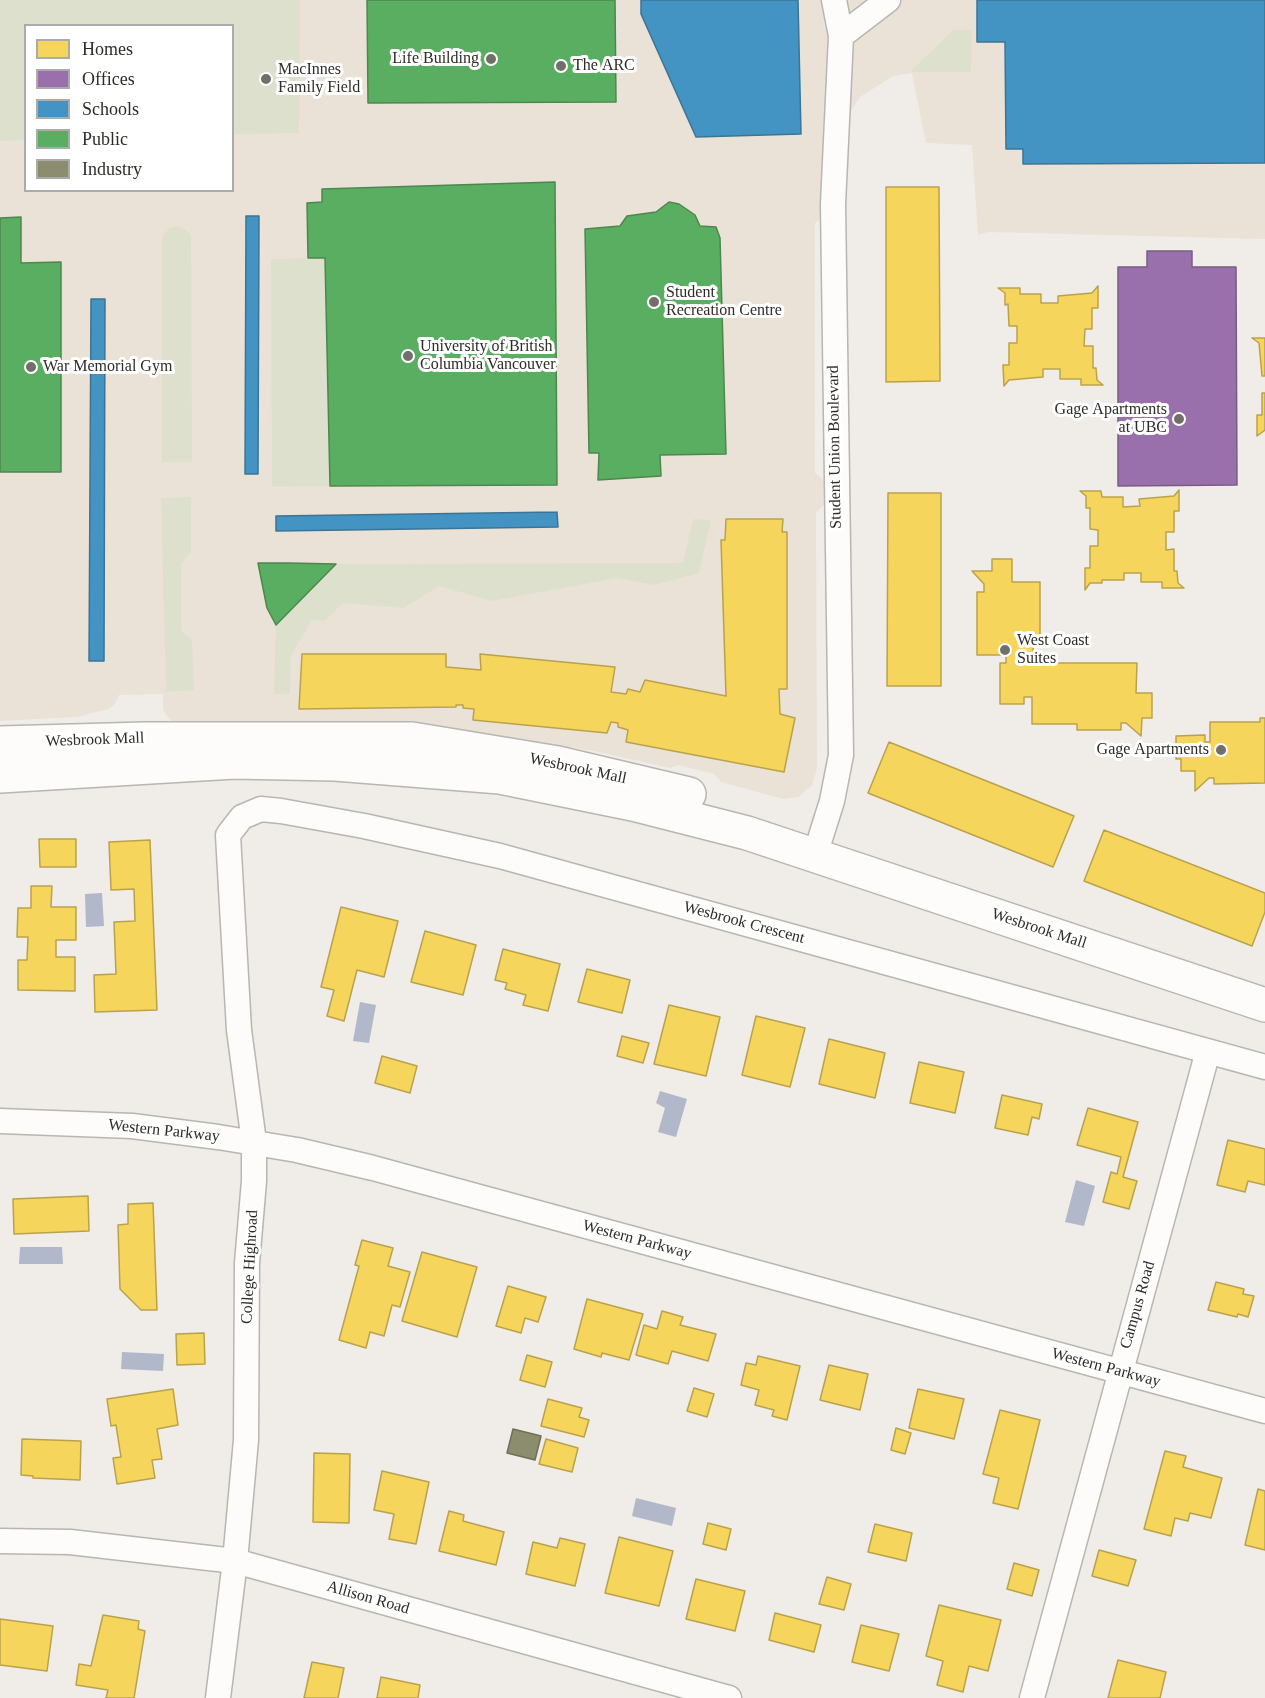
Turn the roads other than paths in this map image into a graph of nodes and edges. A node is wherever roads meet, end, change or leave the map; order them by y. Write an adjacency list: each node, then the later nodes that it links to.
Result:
1 (834, 0): 3 (street, Student Union Boulevard)
2 (888, 0): 3 (street)
3 (841, 36): 7 (street, Student Union Boulevard)
4 (0, 743): 7 (main road, Wesbrook Mall)
5 (0, 776): 7 (main road, Wesbrook Mall)
6 (228, 835): 9 (street, Wesbrook Crescent); 12 (street, College Highroad)
7 (818, 845): 8 (main road, Wesbrook Mall)
8 (1265, 1005)
9 (1208, 1051): 10 (street, Wesbrook Crescent); 13 (street, Campus Road)
10 (1265, 1067)
11 (0, 1121): 12 (street, Western Parkway)
12 (254, 1142): 13 (street, Western Parkway); 16 (street, College Highroad)
13 (1120, 1371): 14 (street, Western Parkway); 19 (street, Campus Road)
14 (1265, 1411)
15 (0, 1541): 16 (street, Allison Road)
16 (235, 1561): 17 (street, College Highroad); 18 (street, Allison Road)
17 (218, 1698)
18 (729, 1698)
19 (1032, 1698)

